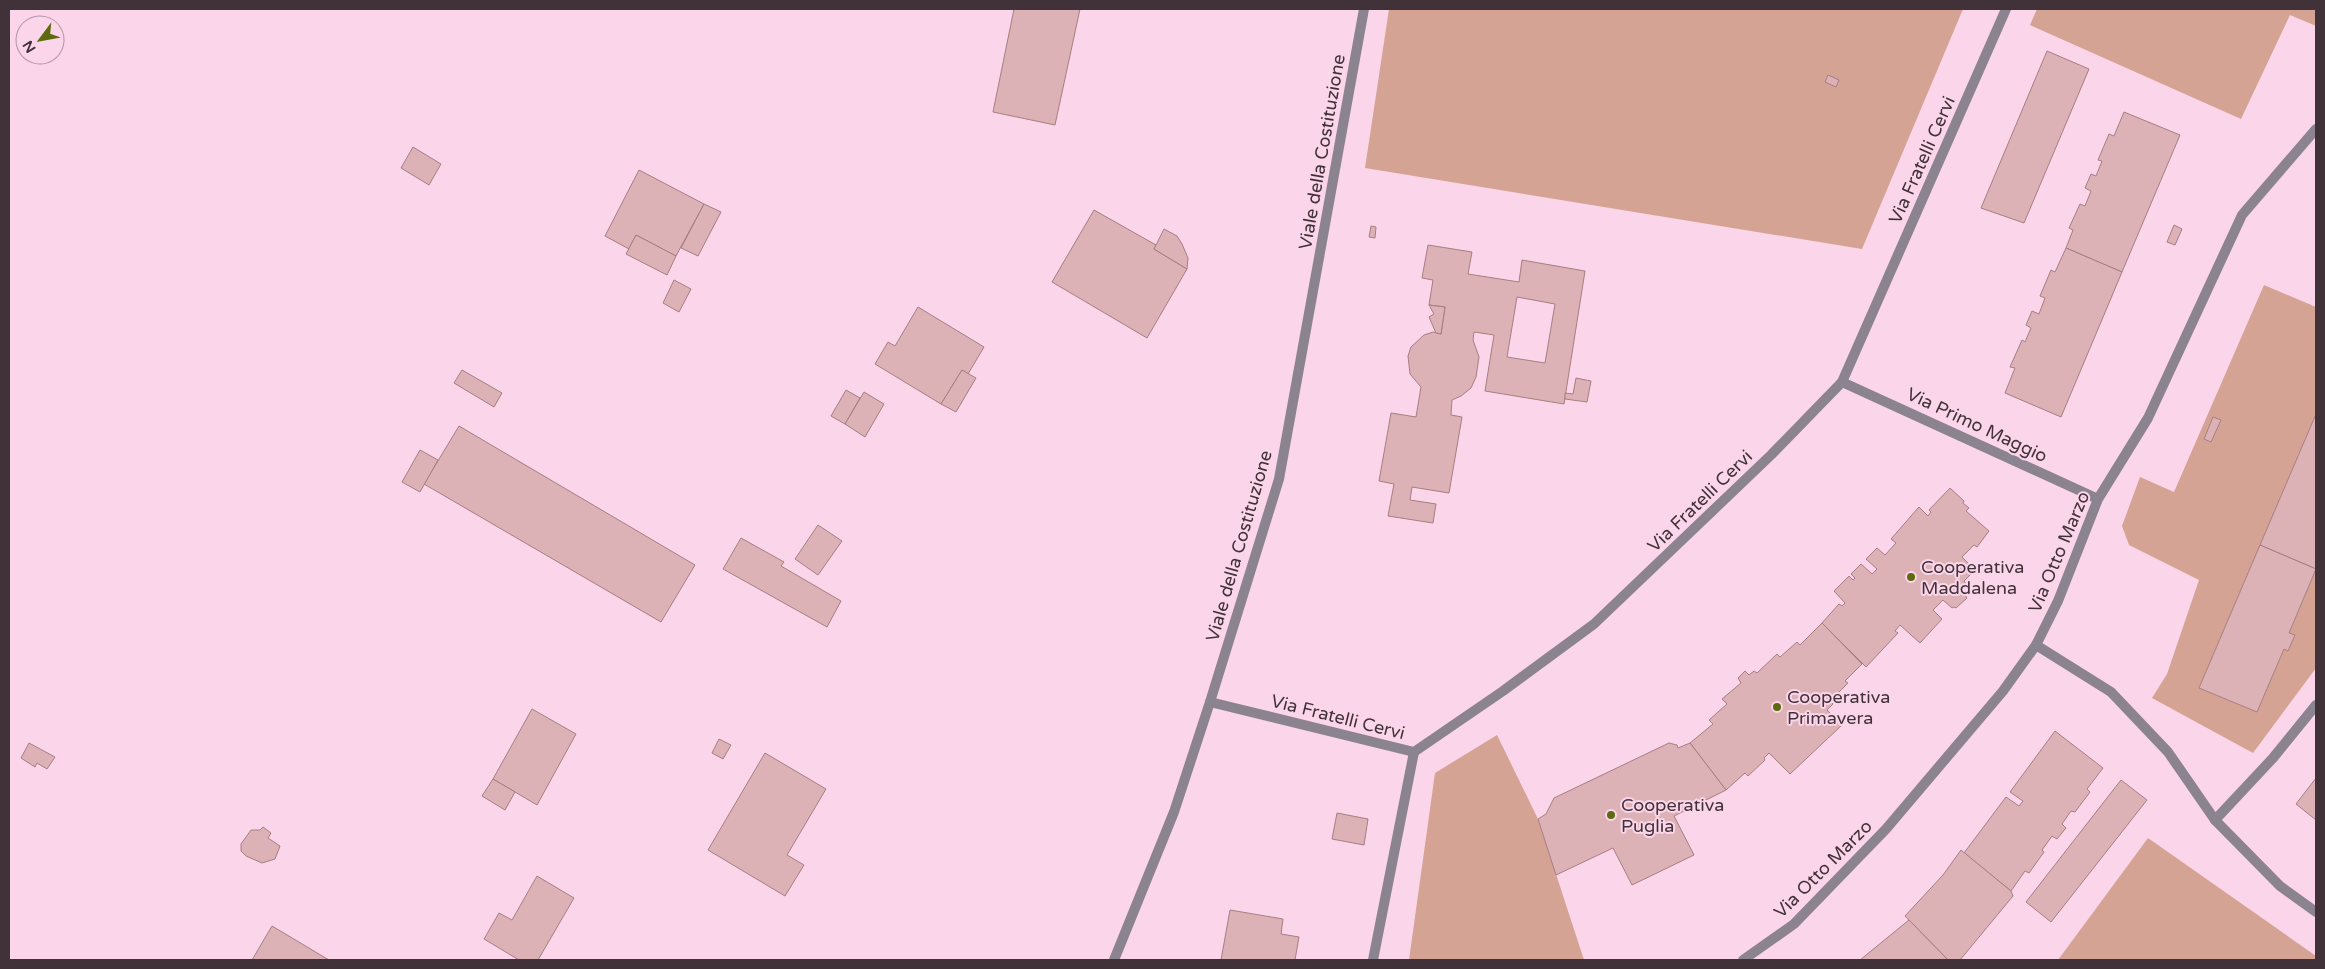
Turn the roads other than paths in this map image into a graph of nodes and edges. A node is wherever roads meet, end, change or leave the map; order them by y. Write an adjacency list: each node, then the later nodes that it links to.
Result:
1 (1364, 9): 7 (street, Viale della Costituzione)
2 (2006, 9): 4 (street, Via Fratelli Cervi)
3 (2316, 129): 5 (street, Via Otto Marzo)
4 (1842, 382): 5 (street, Via Primo Maggio); 9 (street, Via Fratelli Cervi)
5 (2098, 499): 6 (street, Via Otto Marzo)
6 (2036, 645): 10 (street); 14 (street, Via Otto Marzo)
7 (1210, 702): 9 (street, Via Fratelli Cervi); 12 (street, Viale della Costituzione)
8 (2316, 704): 10 (street)
9 (1414, 752): 13 (street)
10 (2215, 820): 11 (street)
11 (2316, 912)
12 (1114, 960)
13 (1373, 960)
14 (1743, 960)

